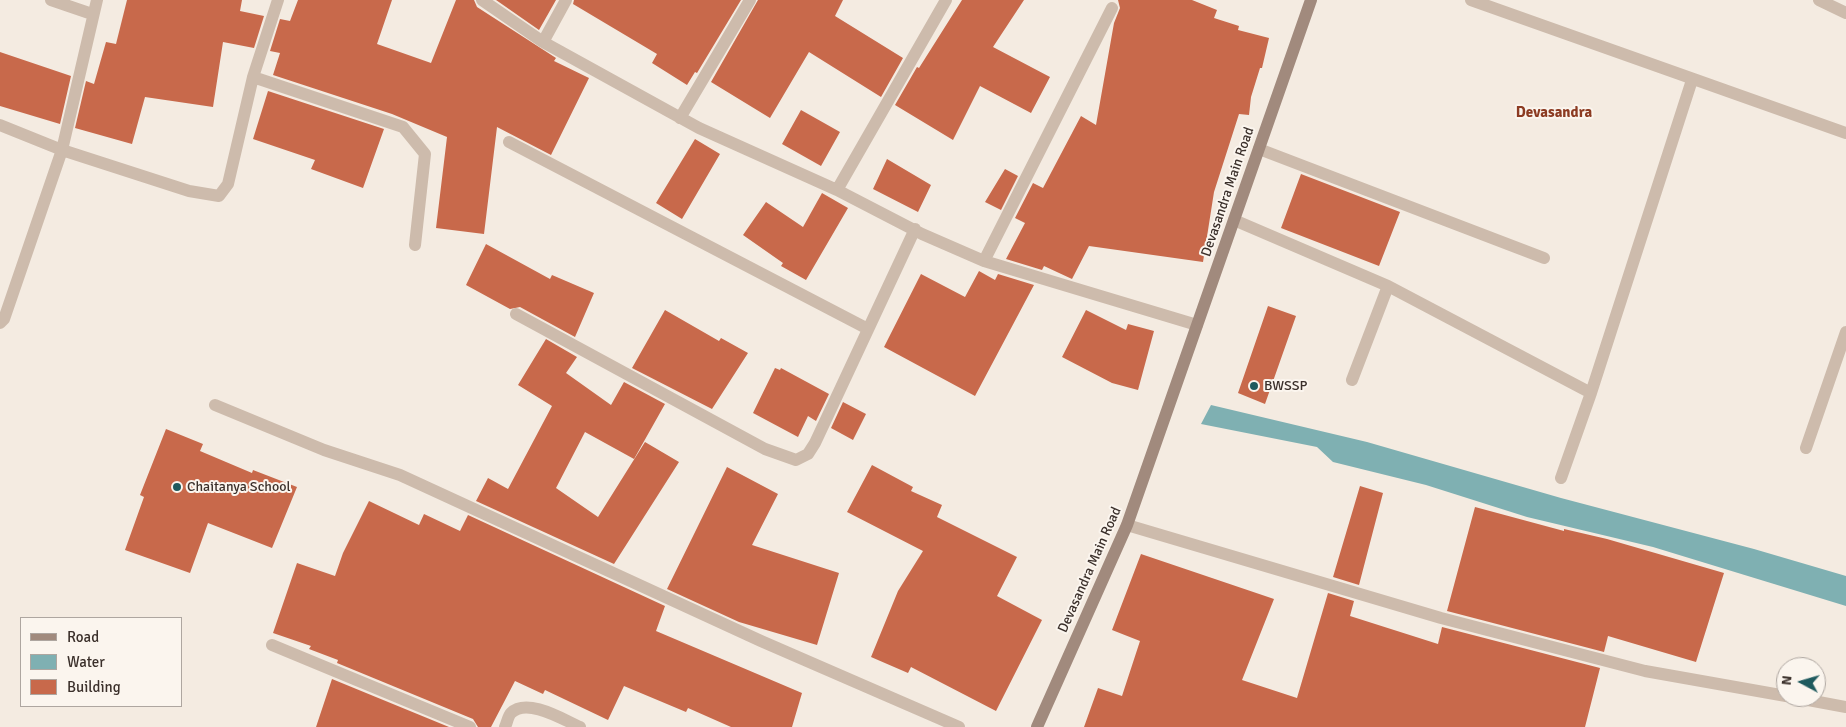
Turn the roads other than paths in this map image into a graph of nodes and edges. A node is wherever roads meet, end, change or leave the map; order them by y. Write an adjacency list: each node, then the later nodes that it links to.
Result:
1 (51, 0): 13 (street)
2 (97, 0): 13 (street)
3 (278, 0): 15 (street)
4 (482, 0): 14 (street)
5 (566, 0): 14 (street)
6 (750, 0): 17 (street)
7 (946, 0): 23 (street)
8 (1311, 0): 21 (main road, Devasandra Main Road)
9 (1471, 0): 16 (street)
10 (1822, 1): 12 (street)
11 (1112, 8): 28 (street)
12 (1846, 13)
13 (92, 14): 22 (street)
14 (543, 42): 17 (street)
15 (253, 77): 22 (street); 26 (street)
16 (1692, 80): 19 (street); 36 (street)
17 (680, 118): 23 (street)
18 (0, 125): 22 (street)
19 (1846, 133)
20 (509, 142): 33 (street)
21 (1259, 149): 24 (main road, Devasandra Main Road); 27 (street)
22 (62, 150): 31 (street)
23 (838, 190): 25 (street)
24 (1234, 220): 29 (street); 32 (main road, Devasandra Main Road)
25 (914, 229): 28 (street); 33 (street)
26 (416, 245)
27 (1544, 258)
28 (984, 261): 32 (street)
29 (1388, 286): 35 (street); 36 (street)
30 (516, 314): 33 (street)
31 (0, 323)
32 (1197, 325): 40 (main road, Devasandra Main Road)
33 (868, 329)
34 (1846, 332): 38 (street)
35 (1352, 380)
36 (1591, 393): 39 (street)
37 (215, 405): 48 (street)
38 (1806, 448)
39 (1561, 478)
40 (1128, 525): 42 (street); 49 (main road, Devasandra Main Road)
41 (272, 645): 45 (street)
42 (1776, 694)
43 (1826, 703): 44 (street)
44 (1846, 707)
45 (470, 727)
46 (505, 727): 47 (street)
47 (580, 727)
48 (959, 727)
49 (1036, 727)

